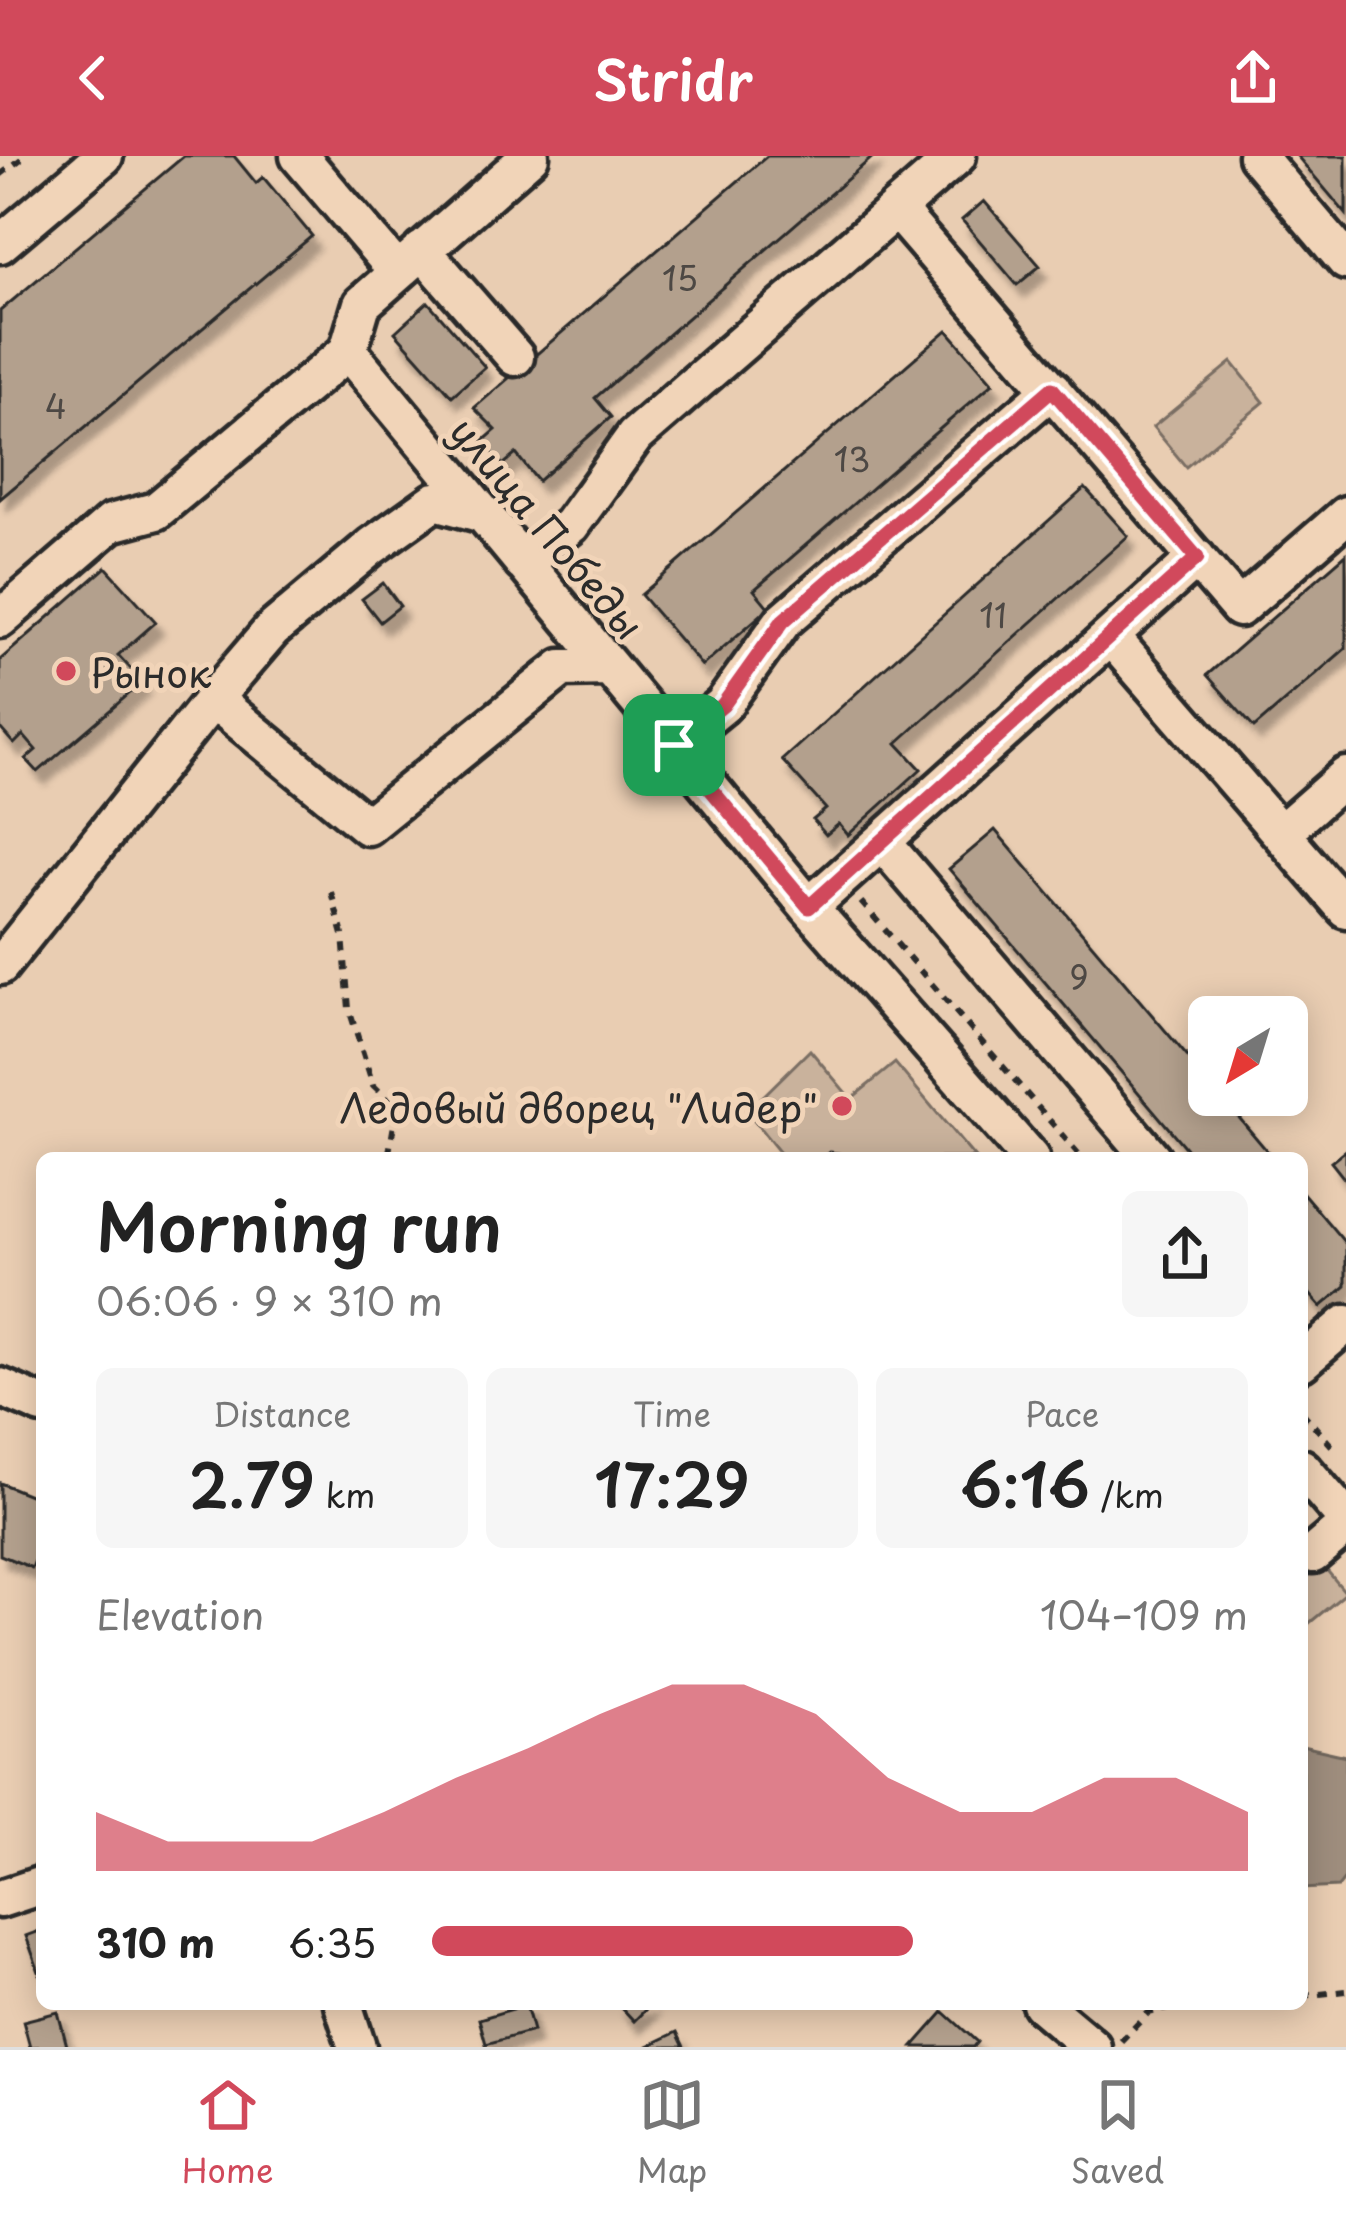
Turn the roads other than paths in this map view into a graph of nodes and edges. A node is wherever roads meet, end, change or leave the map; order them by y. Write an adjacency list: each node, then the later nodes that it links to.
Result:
1 (104, 156): 7 (street)
2 (299, 156): 8 (street)
3 (530, 156): 8 (street)
4 (957, 156): 6 (street)
5 (1257, 156): 9 (street)
6 (896, 209): 12 (street); 16 (street)
7 (0, 244)
8 (410, 260): 10 (street); 11 (street)
9 (1346, 261)
10 (348, 351): 13 (street, улица Победы); 17 (street)
11 (515, 357)
12 (1052, 389): 15 (street); 21 (street)
13 (483, 514): 16 (street, улица Победы); 20 (street)
14 (1346, 515): 15 (street)
15 (1197, 558): 18 (street)
16 (523, 562): 19 (street, улица Победы)
17 (0, 619)
18 (1110, 636): 23 (street); 24 (street)
19 (609, 667): 20 (street); 21 (street, улица Победы)
20 (212, 698): 27 (street)
21 (674, 745): 25 (street, улица Победы)
22 (1346, 776): 23 (street)
23 (1281, 833): 26 (street)
24 (882, 842): 25 (street); 29 (street)
25 (809, 907): 28 (street, улица Победы)
26 (1346, 909)
27 (0, 966)
28 (1025, 1152)
29 (1147, 1152)
30 (1346, 1324): 31 (street)
31 (1308, 1348)
32 (0, 1387): 33 (street)
33 (36, 1403)
34 (1308, 1475): 35 (street)
35 (1346, 1522): 36 (street)
36 (1313, 1554)
37 (36, 1887): 38 (street)
38 (0, 1899)
39 (345, 2010): 41 (street)
40 (1048, 2010): 42 (street)
41 (356, 2047)
42 (1092, 2047)

